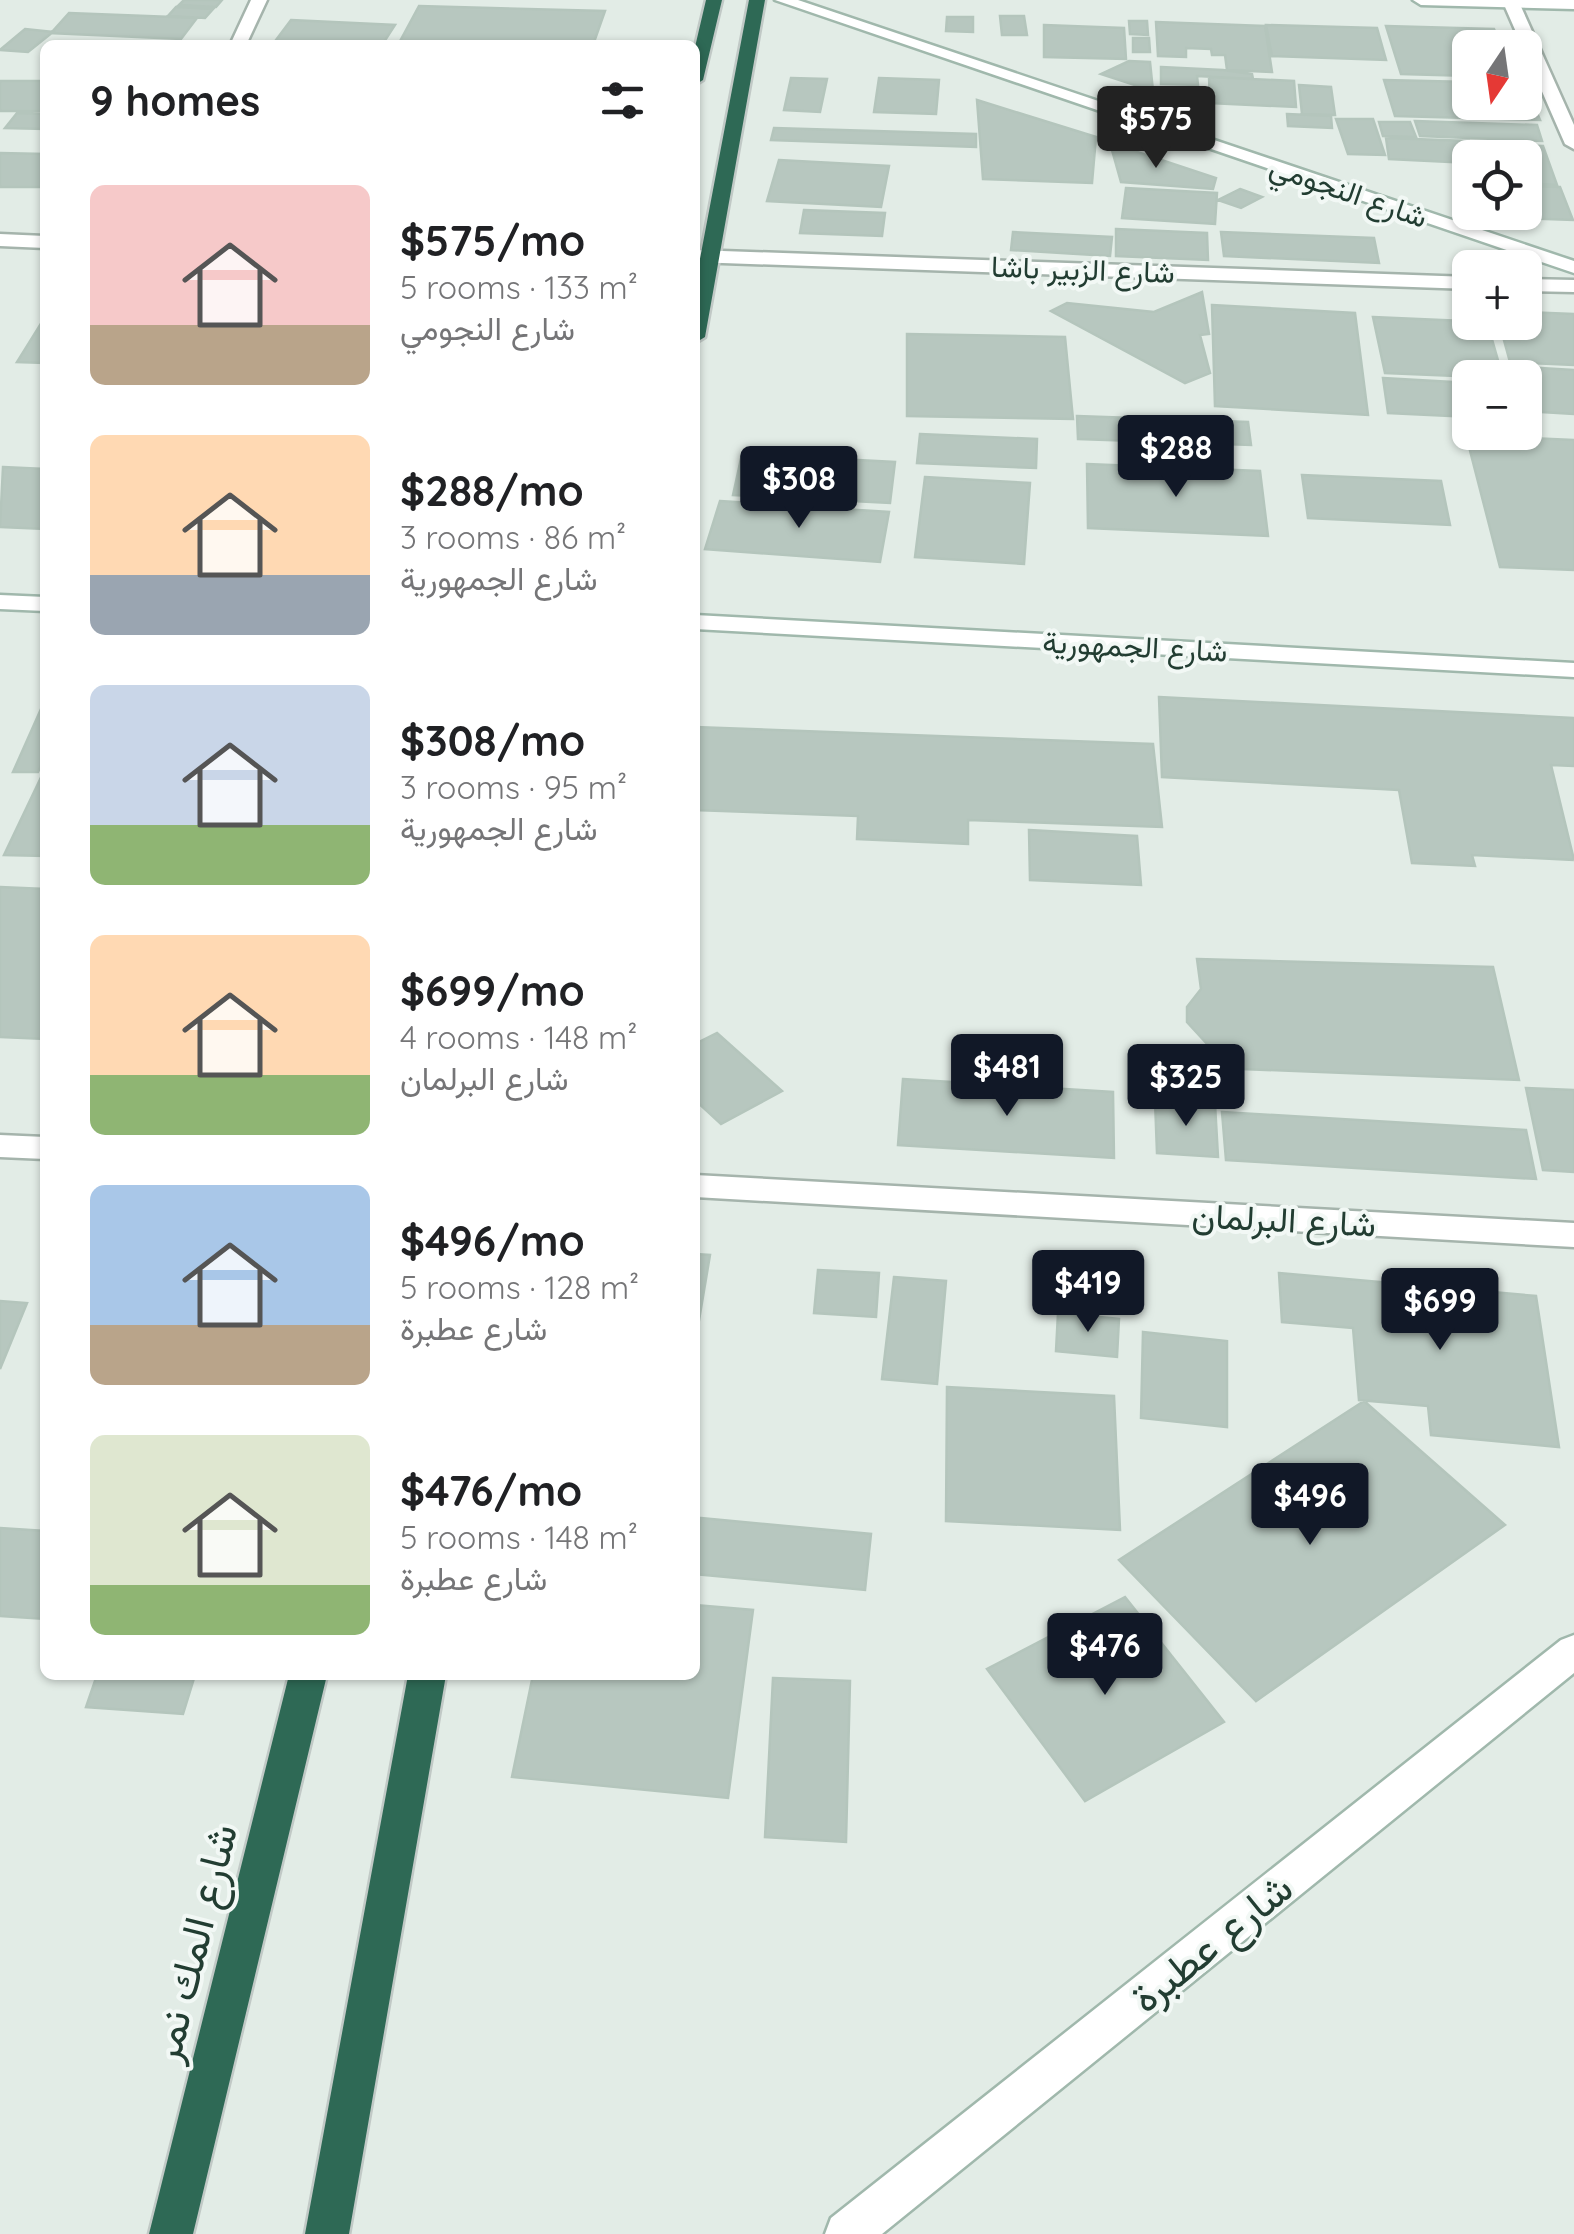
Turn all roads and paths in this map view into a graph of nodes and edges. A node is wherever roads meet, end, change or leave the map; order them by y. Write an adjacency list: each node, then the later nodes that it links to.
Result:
1 (260, 0): 8 (street)
2 (714, 0): 9 (highway)
3 (757, 0): 13 (highway)
4 (782, 0): 14 (street, شارع النجومي)
5 (1421, 0): 6 (street)
6 (1510, 1): 7 (street); 10 (street)
7 (1574, 4)
8 (240, 40)
9 (700, 59)
10 (1574, 144)
11 (0, 240): 12 (street)
12 (40, 242)
13 (702, 256): 15 (street, شارع الزبير باشا)
14 (1574, 267)
15 (1452, 282)
16 (1542, 285): 17 (street)
17 (1574, 286)
18 (0, 602): 19 (street)
19 (40, 604)
20 (700, 622): 21 (street, شارع الجمهورية)
21 (1574, 670)
22 (0, 1146): 23 (street)
23 (40, 1148)
24 (700, 1186): 25 (street, شارع البرلمان)
25 (1574, 1235)
26 (1574, 1651): 31 (street, شارع عطبرة)
27 (307, 1680): 29 (highway, شارع المك نمر)
28 (426, 1680): 30 (highway)
29 (172, 2234)
30 (328, 2234)
31 (847, 2234)

